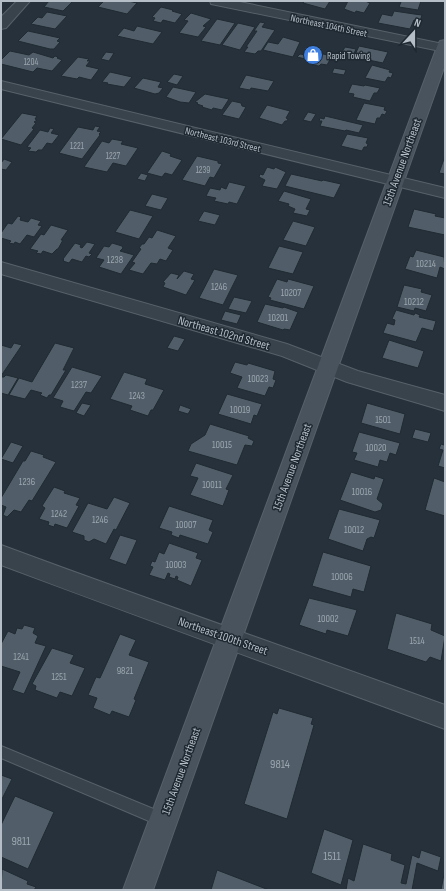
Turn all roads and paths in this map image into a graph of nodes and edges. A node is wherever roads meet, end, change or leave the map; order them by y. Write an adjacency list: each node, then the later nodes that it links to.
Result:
1 (24, 1): 3 (street)
2 (216, 1): 4 (street, Northeast 104th Street)
3 (1, 25)
4 (444, 46): 6 (street, 15th Avenue Northeast)
5 (1, 85): 6 (street, Northeast 103rd Street)
6 (394, 182): 7 (street, Northeast 103rd Street); 9 (street, 15th Avenue Northeast)
7 (445, 194)
8 (1, 268): 9 (street, Northeast 102nd Street)
9 (328, 367): 10 (street, Northeast 102nd Street); 12 (street, 15th Avenue Northeast)
10 (445, 403)
11 (1, 555): 12 (street, Northeast 100th Street)
12 (229, 638): 13 (street, Northeast 100th Street); 15 (street, 15th Avenue Northeast)
13 (445, 717)
14 (1, 752): 15 (lane)
15 (164, 820): 16 (street, 15th Avenue Northeast)
16 (138, 890)

